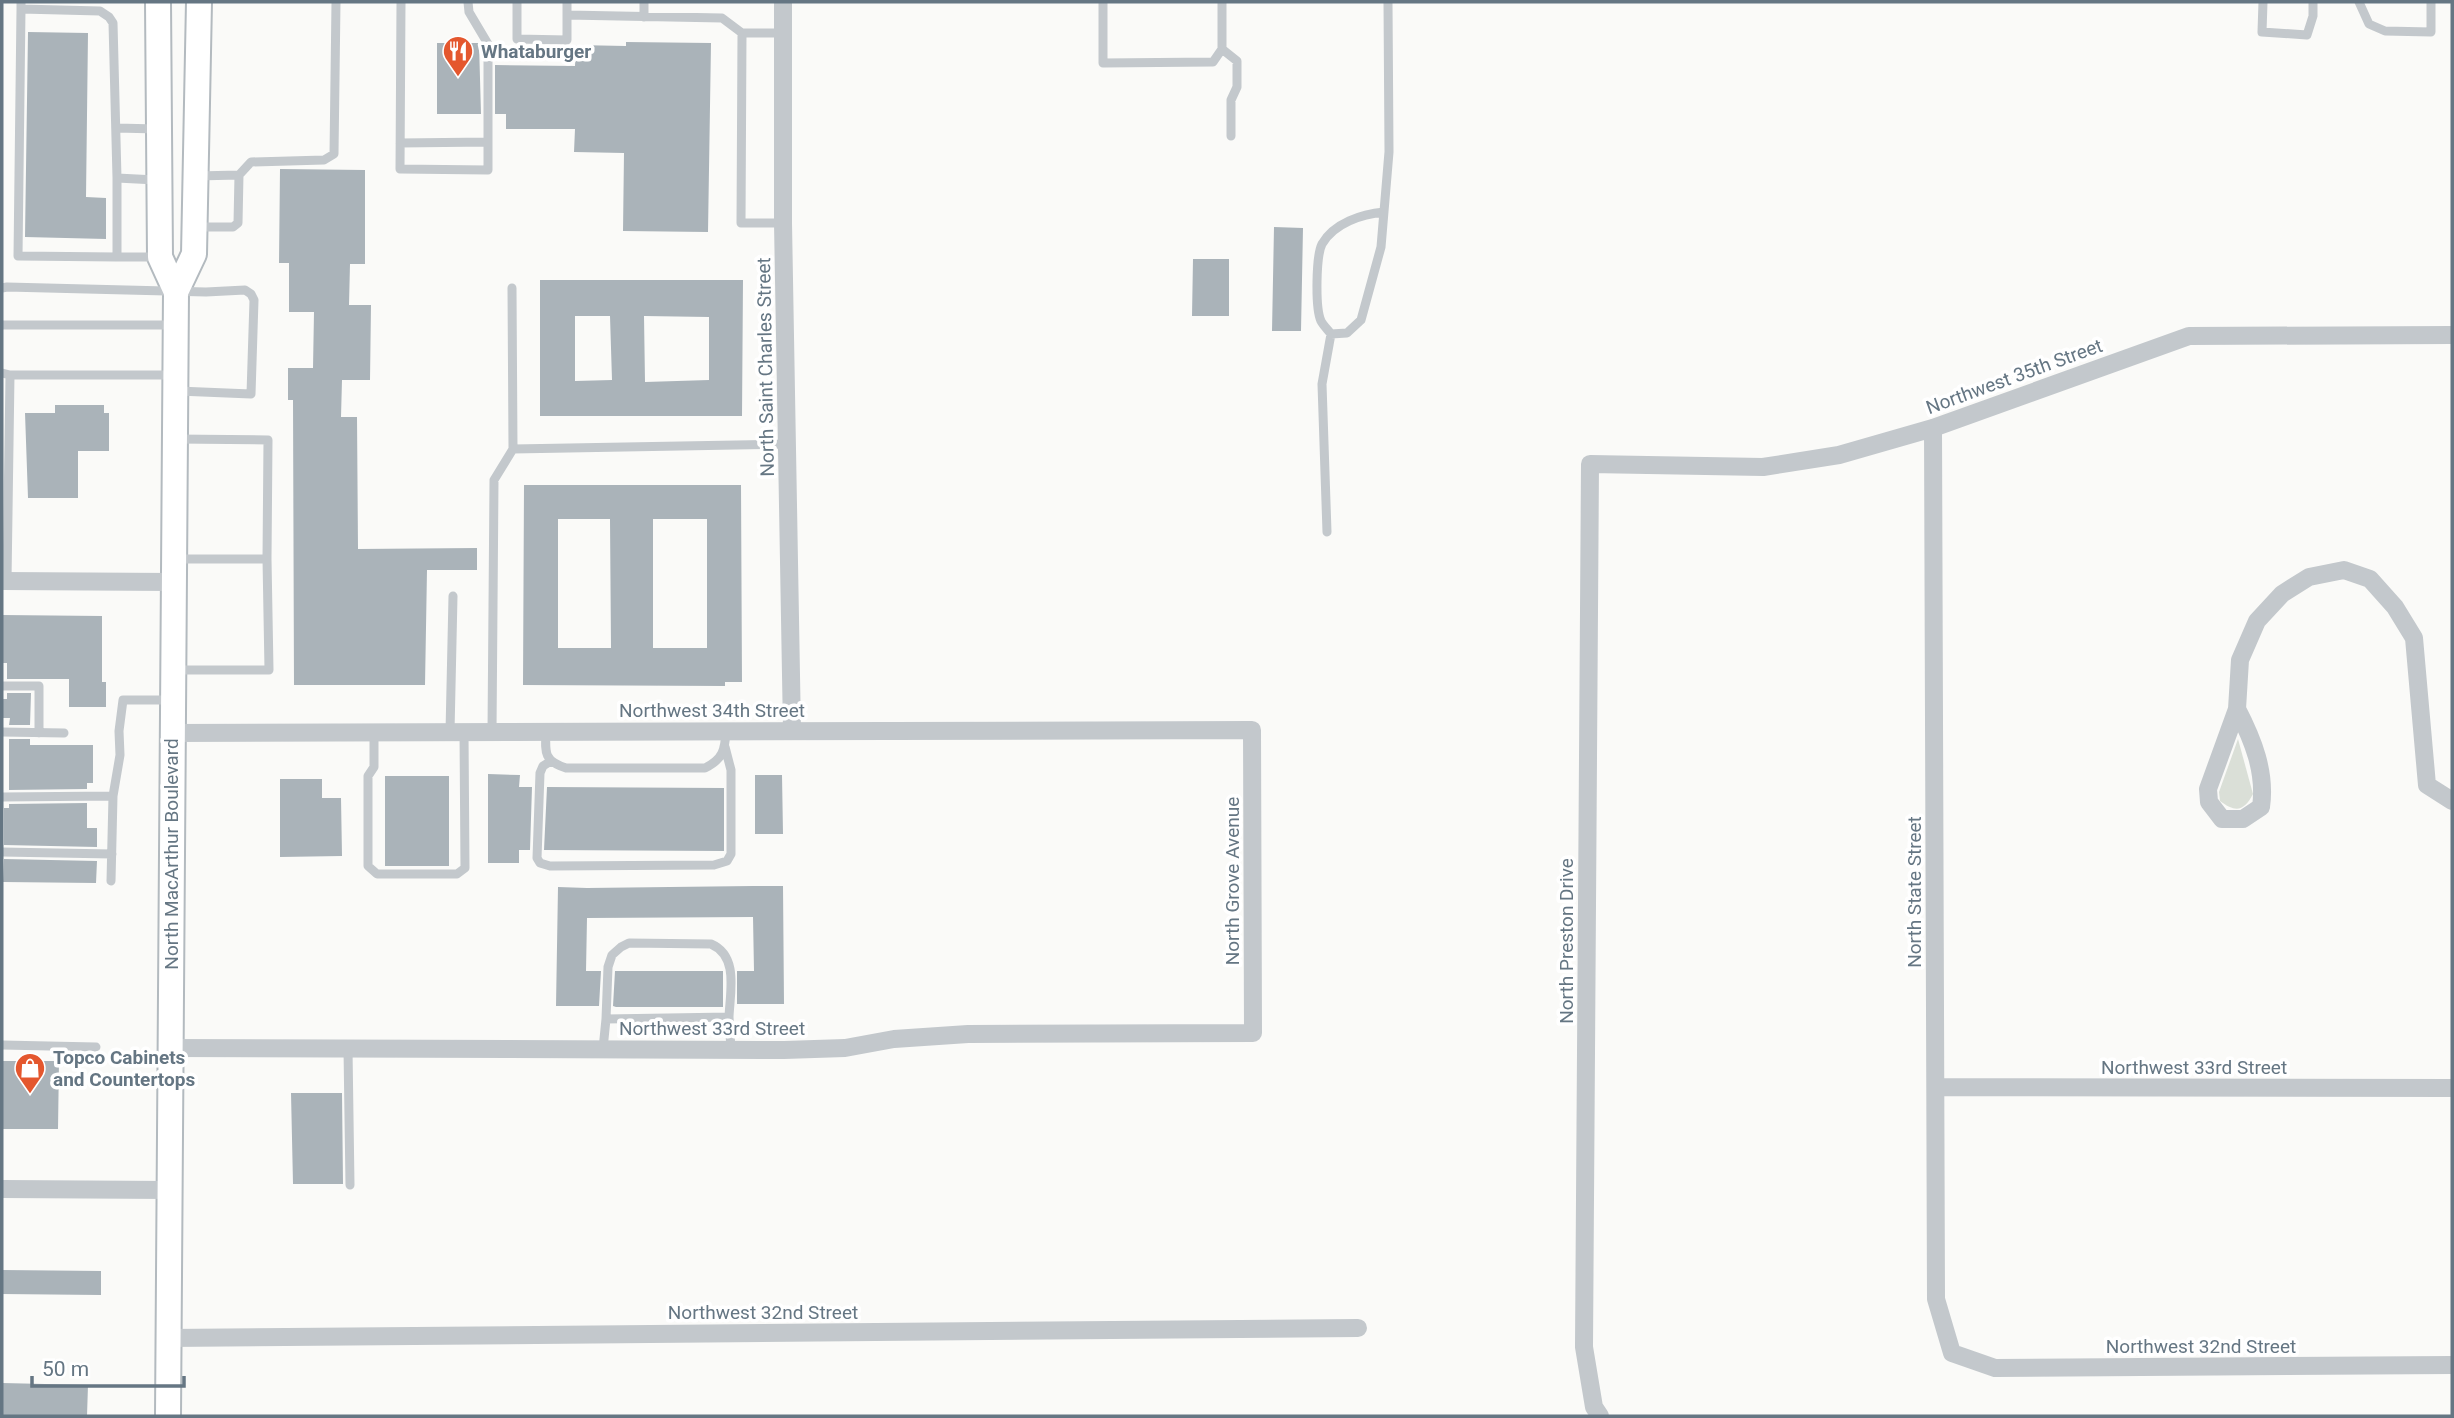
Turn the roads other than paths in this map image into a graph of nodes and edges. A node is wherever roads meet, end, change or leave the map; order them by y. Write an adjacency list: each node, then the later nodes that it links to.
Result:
1 (158, 2): 25 (main road, North MacArthur Boulevard)
2 (199, 2): 30 (main road, North MacArthur Boulevard)
3 (336, 2): 29 (lane)
4 (401, 2): 28 (lane)
5 (468, 2): 27 (lane)
6 (517, 2): 19 (lane)
7 (567, 2): 19 (lane)
8 (644, 2): 20 (lane)
9 (783, 2): 22 (street, North Saint Charles Street)
10 (1103, 2): 23 (lane)
11 (1222, 2): 23 (lane)
12 (1388, 2): 33 (lane)
13 (2263, 2): 14 (lane)
14 (2313, 2)
15 (2359, 2): 16 (lane)
16 (2431, 2)
17 (21, 5): 18 (lane); 36 (lane)
18 (74, 6): 24 (lane)
19 (567, 15): 20 (lane)
20 (644, 17): 21 (lane)
21 (742, 33): 22 (lane); 34 (lane)
22 (783, 33): 34 (street, North Saint Charles Street)
23 (1222, 49): 26 (lane)
24 (117, 128): 25 (lane); 31 (lane)
25 (159, 129): 32 (main road, North MacArthur Boulevard)
26 (1231, 136)
27 (488, 142): 28 (lane); 28 (lane)
28 (400, 143)
29 (239, 175): 30 (lane); 35 (lane)
30 (196, 176): 35 (main road, North MacArthur Boulevard)
31 (117, 178): 32 (lane); 36 (lane)
32 (158, 180): 37 (main road, North MacArthur Boulevard)
33 (1384, 212): 43 (lane); 43 (lane)
34 (783, 223): 49 (street, North Saint Charles Street)
35 (196, 227): 40 (main road, North MacArthur Boulevard)
36 (117, 257): 37 (lane)
37 (160, 257): 40 (main road, North MacArthur Boulevard)
38 (2, 288): 40 (lane)
39 (512, 288): 50 (lane)
40 (176, 292): 42 (main road, North MacArthur Boulevard); 46 (lane)
41 (2, 325): 42 (lane)
42 (175, 325): 46 (main road, North MacArthur Boulevard)
43 (1331, 334): 52 (lane)
44 (2452, 335): 47 (street, Northwest 35th Street)
45 (6, 374): 46 (lane); 55 (lane)
46 (175, 383): 48 (main road, North MacArthur Boulevard)
47 (1933, 428): 51 (street, Northwest 35th Street); 88 (street, North State Street)
48 (174, 439): 53 (lane); 54 (main road, North MacArthur Boulevard)
49 (787, 444): 50 (lane); 62 (street, North Saint Charles Street)
50 (513, 449): 66 (lane)
51 (1590, 464): 98 (street, North Preston Drive)
52 (1327, 532)
53 (267, 559): 54 (lane); 57 (lane)
54 (173, 571): 55 (street); 57 (main road, North MacArthur Boulevard)
55 (4, 581)
56 (453, 596): 65 (lane)
57 (172, 670): 59 (main road, North MacArthur Boulevard)
58 (2, 686): 68 (lane)
59 (172, 700): 70 (main road, North MacArthur Boulevard); 73 (lane)
60 (2237, 709): 60 (street); 75 (street)
61 (1252, 730): 62 (street, Northwest 34th Street); 81 (street, North Grove Avenue)
62 (792, 731): 71 (street, Northwest 34th Street)
63 (2, 732): 68 (lane)
64 (374, 732): 65 (street, Northwest 34th Street); 65 (lane); 70 (street, Northwest 34th Street)
65 (457, 732): 66 (street, Northwest 34th Street)
66 (492, 732): 67 (street, Northwest 34th Street)
67 (546, 732): 71 (street, Northwest 34th Street); 72 (lane)
68 (39, 733): 69 (lane)
69 (64, 733)
70 (171, 733): 84 (main road, North MacArthur Boulevard)
71 (725, 739): 72 (lane); 72 (lane)
72 (551, 761)
73 (113, 796): 74 (lane); 77 (lane)
74 (2, 797)
75 (2452, 801)
76 (2, 852): 77 (lane)
77 (112, 854): 78 (lane)
78 (111, 881)
79 (729, 1017): 80 (lane); 80 (lane); 87 (lane)
80 (606, 1019): 86 (lane)
81 (1253, 1033): 87 (street, Northwest 33rd Street)
82 (2, 1045): 83 (lane)
83 (96, 1047)
84 (170, 1048): 85 (street, Northwest 33rd Street); 92 (main road, North MacArthur Boulevard)
85 (348, 1049): 86 (street, Northwest 33rd Street); 90 (lane)
86 (603, 1049): 87 (street, Northwest 33rd Street)
87 (731, 1050)
88 (1937, 1087): 89 (street, Northwest 33rd Street); 95 (street, North State Street)
89 (2452, 1088)
90 (350, 1185)
91 (2, 1189): 92 (street)
92 (169, 1190): 94 (main road, North MacArthur Boulevard)
93 (1358, 1328): 94 (street, Northwest 32nd Street)
94 (168, 1338): 97 (main road, North MacArthur Boulevard)
95 (1952, 1353): 96 (street, Northwest 32nd Street)
96 (2452, 1365)
97 (168, 1416)
98 (1600, 1416)

